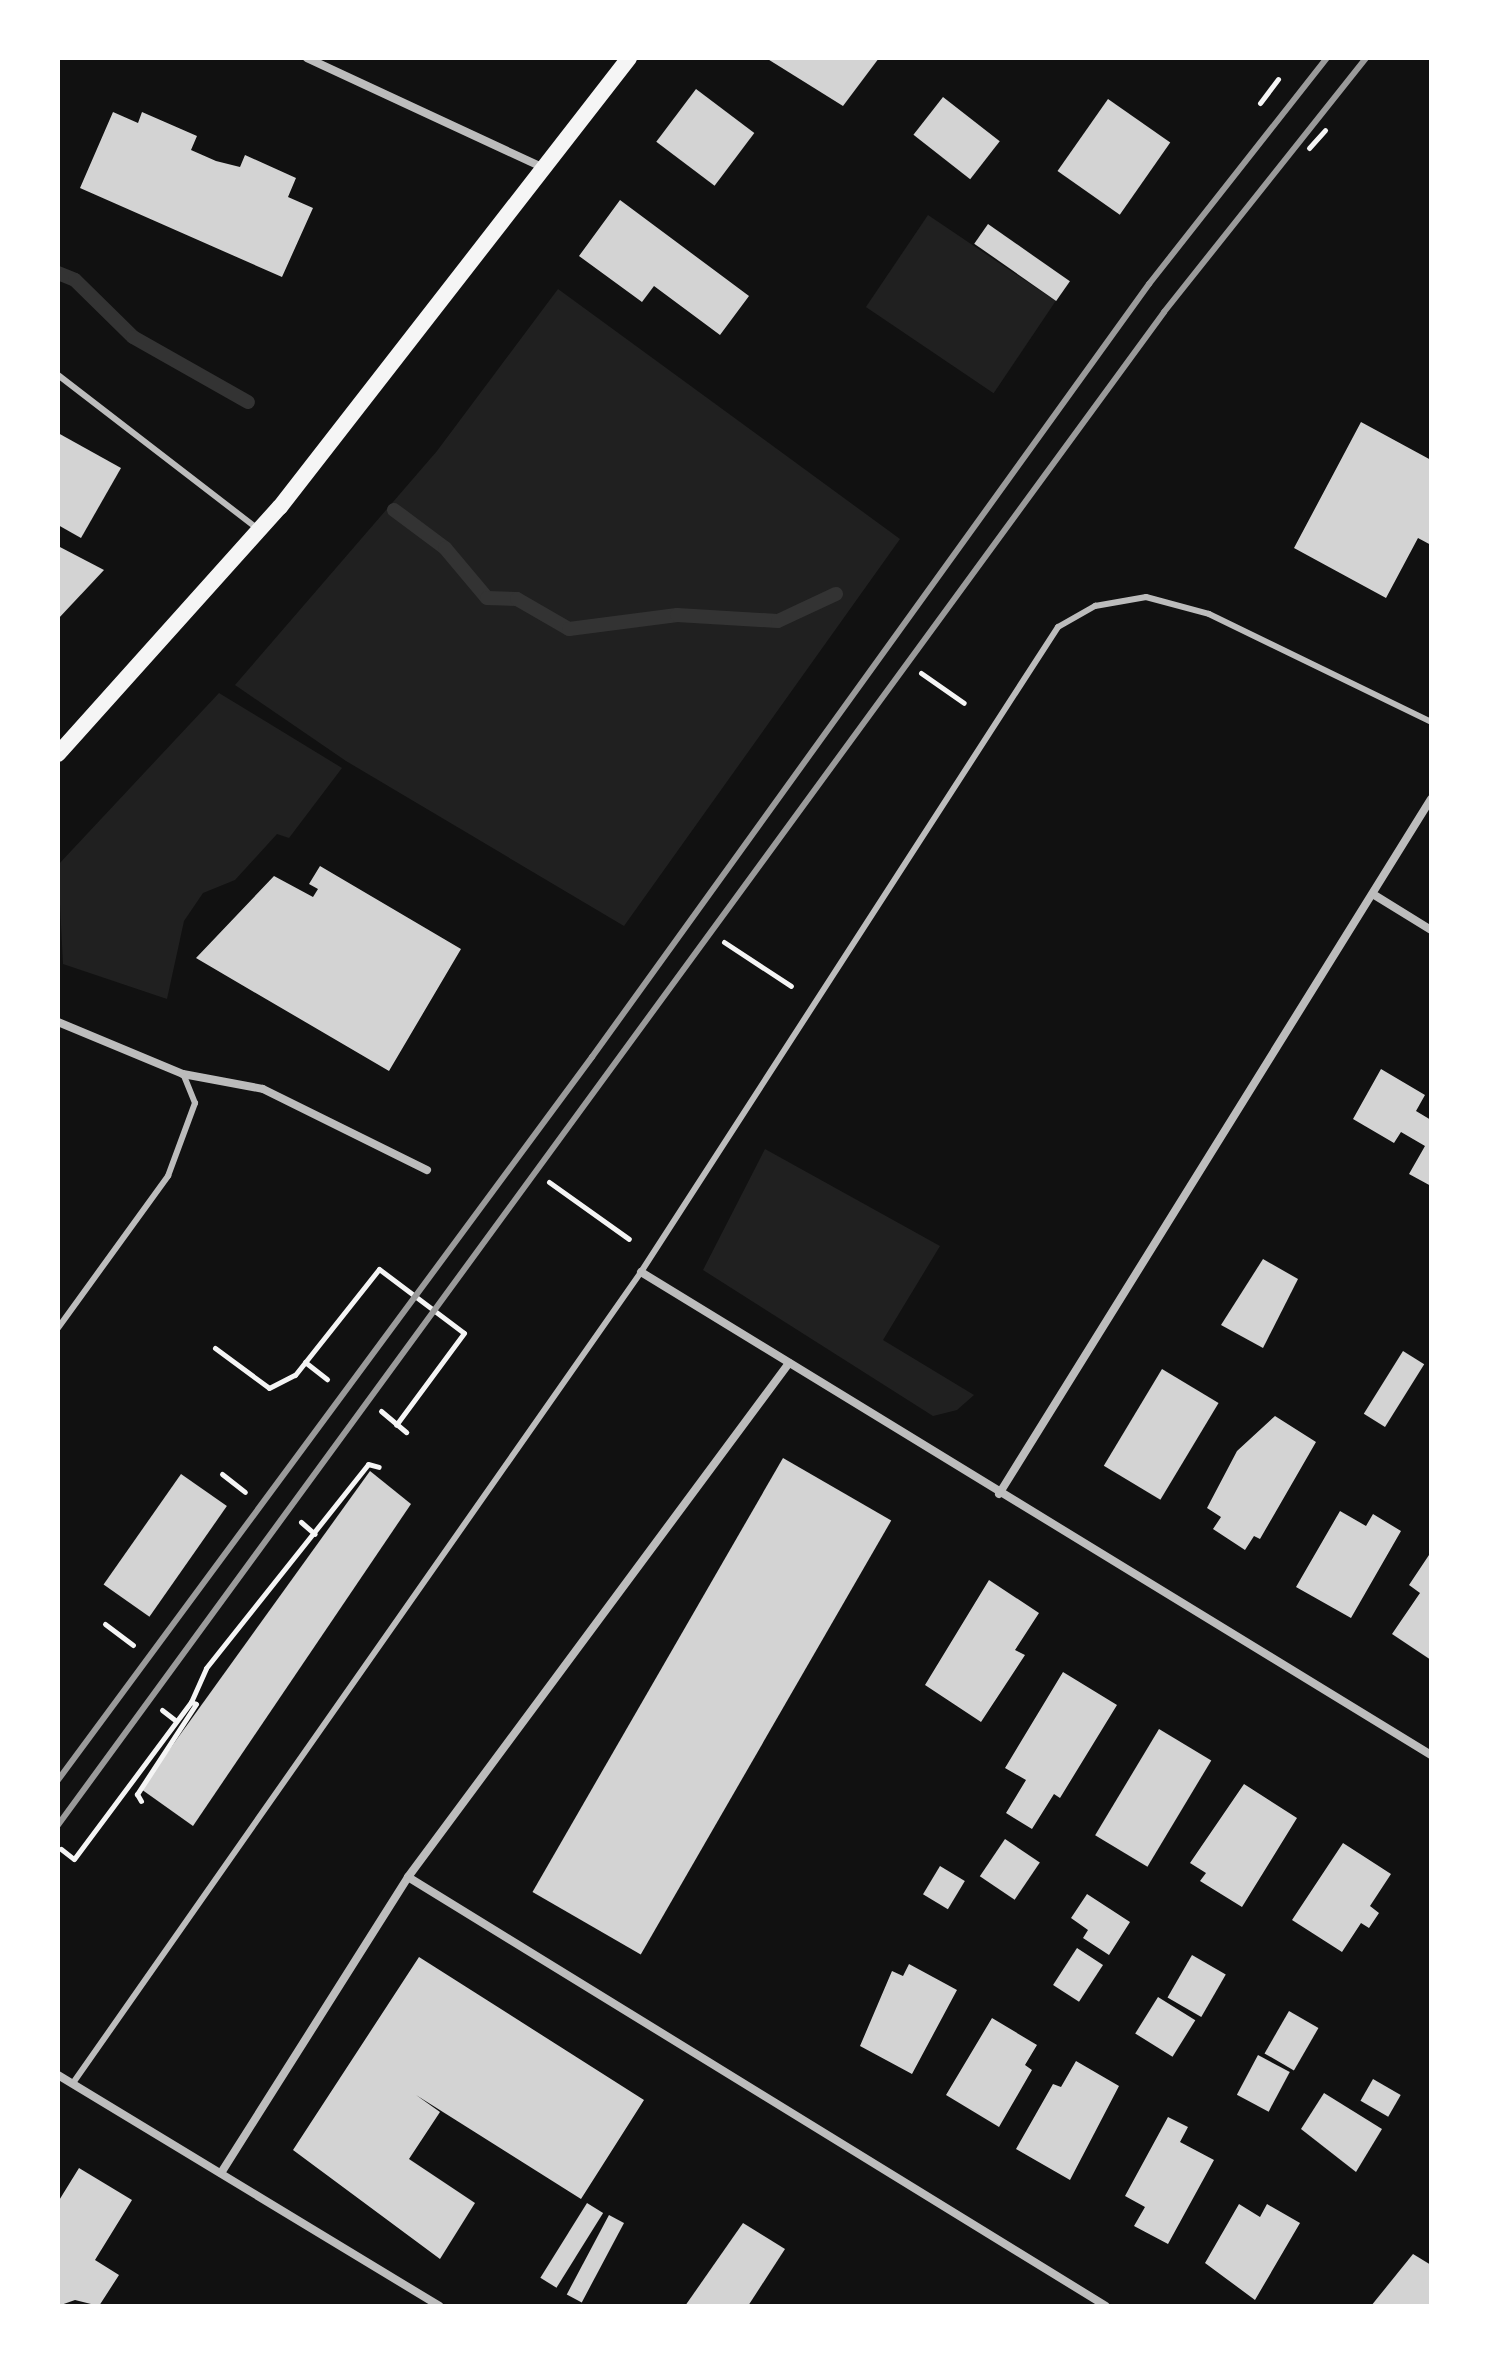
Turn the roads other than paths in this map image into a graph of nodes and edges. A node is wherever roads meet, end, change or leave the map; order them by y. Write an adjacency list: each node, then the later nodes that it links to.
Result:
1 (307, 58): 3 (street)
2 (629, 58): 3 (main road)
3 (545, 168): 5 (main road)
4 (58, 375): 5 (lane)
5 (259, 530): 7 (main road)
6 (1431, 722): 14 (lane)
7 (58, 754)
8 (1431, 799): 9 (street)
9 (1376, 896): 10 (street); 17 (street)
10 (1431, 930)
11 (58, 1022): 12 (street)
12 (183, 1074): 13 (street); 15 (lane)
13 (427, 1170)
14 (641, 1272): 16 (street); 21 (lane)
15 (58, 1328)
16 (789, 1363): 17 (street); 19 (street)
17 (999, 1494): 18 (street)
18 (1431, 1755)
19 (408, 1877): 22 (street); 24 (street)
20 (58, 2075): 21 (street)
21 (73, 2083): 22 (street)
22 (221, 2173): 23 (street)
23 (439, 2306)
24 (1106, 2306)

